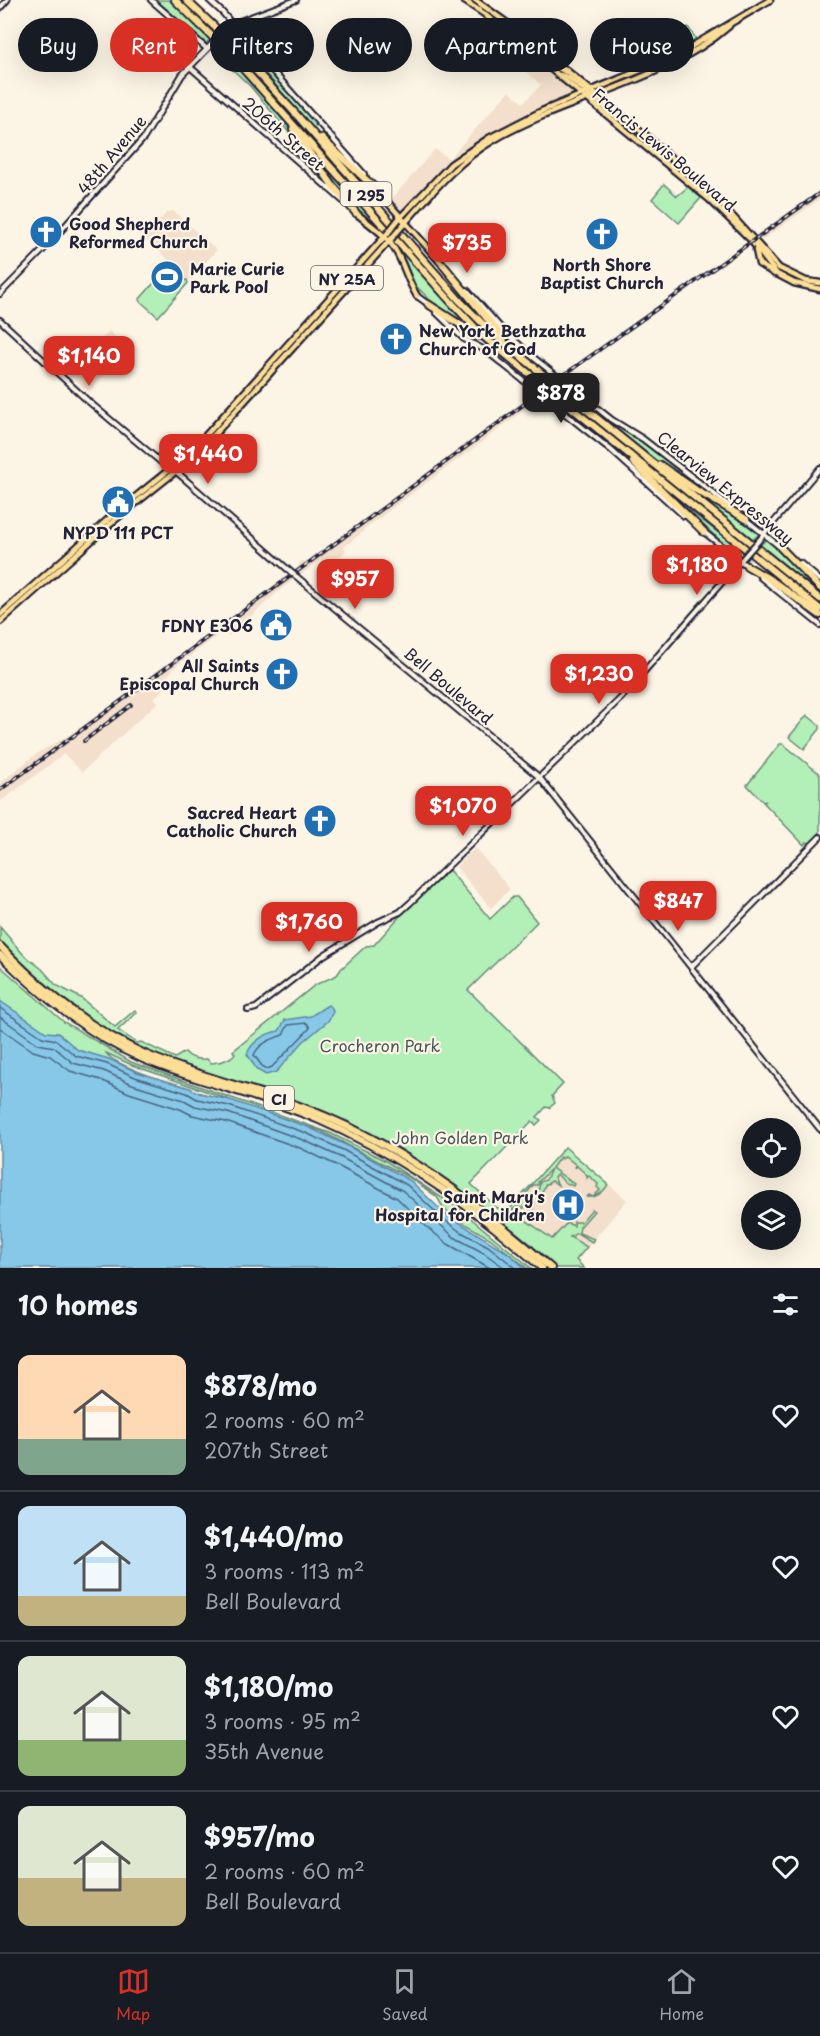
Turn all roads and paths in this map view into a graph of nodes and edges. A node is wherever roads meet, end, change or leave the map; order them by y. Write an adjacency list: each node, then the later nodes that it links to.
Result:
1 (7, 0): 10 (street)
2 (152, 0): 16 (street)
3 (175, 0): 24 (highway, I 295)
4 (186, 0): 26 (highway, Clearview Expressway / I 295)
5 (209, 0): 11 (street)
6 (296, 0): 12 (street)
7 (464, 0): 13 (main road, Francis Lewis Boulevard)
8 (475, 0): 23 (main road, Francis Lewis Boulevard)
9 (770, 0): 14 (main road)
10 (0, 8)
11 (226, 18)
12 (251, 18)
13 (489, 18)
14 (733, 22): 25 (main road); 25 (main road)
15 (210, 47): 16 (street, 48th Avenue, bridge)
16 (207, 49): 17 (street, 48th Avenue)
17 (198, 59)
18 (185, 72): 36 (street, 48th Avenue)
19 (196, 72): 29 (street, 206th Street)
20 (274, 72): 28 (street)
21 (556, 72): 25 (main road, Francis Lewis Boulevard)
22 (566, 72): 23 (main road)
23 (573, 75): 25 (main road, Francis Lewis Boulevard)
24 (265, 93): 29 (highway); 40 (highway, I 295)
25 (589, 94): 27 (main road); 27 (main road); 34 (main road, Francis Lewis Boulevard); 35 (main road, Francis Lewis Boulevard)
26 (294, 112): 28 (highway); 41 (highway, Clearview Expressway / I 295)
27 (457, 162): 30 (main road); 30 (main road, NY 25A)
28 (376, 189): 30 (main road)
29 (356, 213): 31 (main road, 206th Street)
30 (402, 221): 31 (main road, NY 25A, bridge); 32 (main road, NY 25A, bridge); 33 (main road)
31 (385, 235): 32 (main road, 206th Street); 45 (main road, NY 25A)
32 (390, 240): 37 (main road); 45 (main road)
33 (443, 265): 41 (highway); 46 (street, Clearview Expressway)
34 (820, 283)
35 (820, 289)
36 (0, 294)
37 (417, 296): 38 (street)
38 (428, 304): 40 (highway); 47 (street)
39 (0, 320): 45 (street, Bell Boulevard)
40 (530, 376): 43 (highway, I 295)
41 (551, 382): 42 (highway, Clearview Expressway / I 295)
42 (594, 416): 46 (highway); 54 (highway, Clearview Expressway / I 295)
43 (595, 427): 47 (highway); 55 (highway, I 295)
44 (820, 468): 48 (street)
45 (174, 471): 56 (main road); 58 (main road); 60 (street, Bell Boulevard, bridge)
46 (746, 519): 48 (street, Clearview Expressway)
47 (704, 532): 50 (street)
48 (763, 536): 49 (street, Clearview Expressway); 50 (street, bridge)
49 (780, 547): 52 (street, Clearview Expressway); 53 (highway)
50 (742, 559): 51 (street); 60 (street)
51 (747, 566): 57 (highway); 59 (street)
52 (820, 580)
53 (820, 588)
54 (820, 599)
55 (820, 609)
56 (0, 615)
57 (820, 615)
58 (0, 622)
59 (820, 625)
60 (539, 777): 64 (street, Bell Boulevard); 65 (street)
61 (820, 837): 64 (street)
62 (0, 946): 68 (highway, CI)
63 (0, 955): 67 (highway, CI)
64 (692, 966): 66 (street, Bell Boulevard)
65 (248, 1010)
66 (820, 1129)
67 (542, 1268)
68 (551, 1268)

